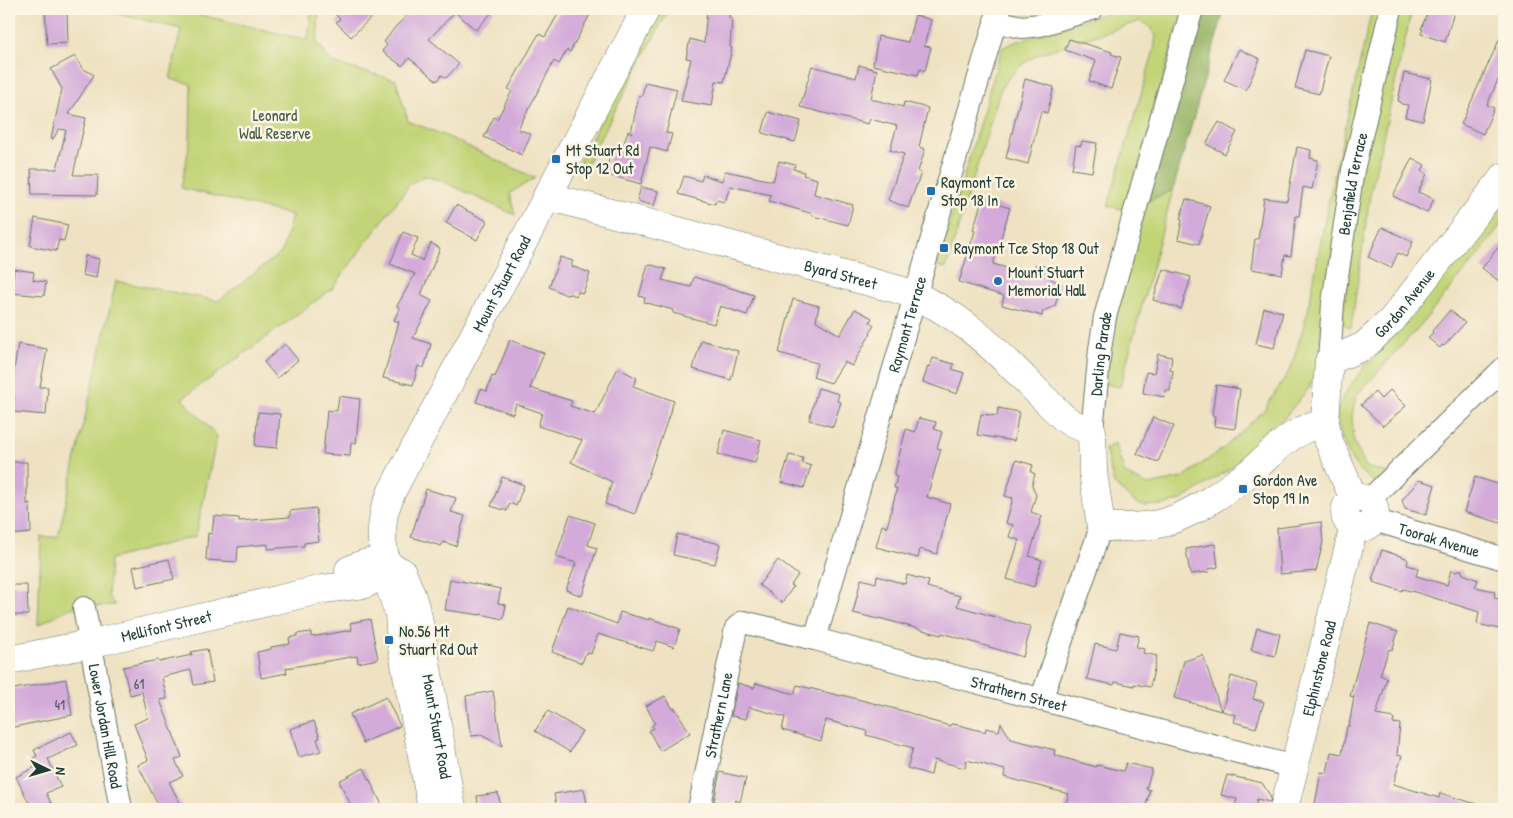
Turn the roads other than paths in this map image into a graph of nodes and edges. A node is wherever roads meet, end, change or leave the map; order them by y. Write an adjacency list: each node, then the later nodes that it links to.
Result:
1 (646, 9): 7 (street, Mount Stuart Road)
2 (1092, 9): 5 (street)
3 (1192, 9): 12 (street, Darling Parade)
4 (1391, 9): 9 (street, Benjafield Terrace)
5 (997, 15): 8 (street, Raymont Terrace)
6 (1504, 178): 9 (street, Gordon Avenue)
7 (547, 196): 8 (street, Byard Street); 14 (street, Mount Stuart Road)
8 (916, 295): 12 (street, Byard Street); 22 (street, Raymont Terrace)
9 (1329, 361): 11 (street)
10 (1504, 368): 13 (street)
11 (1325, 423): 13 (street); 15 (street)
12 (1092, 431): 15 (street, Darling Parade)
13 (1363, 511): 16 (street, Toorak Avenue); 26 (street, Elphinstone Road)
14 (384, 512): 17 (street, Mount Stuart Road); 18 (street, Mellifont Street)
15 (1100, 528): 25 (street, Darling Parade)
16 (1504, 558)
17 (388, 566): 18 (street, Mellifont Street); 19 (street, Mellifont Street); 28 (street, Mount Stuart Road); 29 (street, Mount Stuart Road)
18 (349, 570): 19 (street, Mellifont Street)
19 (324, 590): 23 (street, Mellifont Street)
20 (84, 608): 23 (street, Lower Jordan Hill Road)
21 (743, 622): 22 (street, Strathern Street); 30 (street, Strathern Lane)
22 (815, 639): 25 (street, Strathern Street)
23 (89, 644): 24 (street, Mellifont Street); 27 (street, Lower Jordan Hill Road)
24 (9, 660)
25 (1042, 700): 26 (street, Strathern Street)
26 (1294, 767): 31 (street, Elphinstone Road)
27 (121, 809)
28 (432, 809)
29 (452, 809)
30 (699, 809)
31 (1284, 809)

